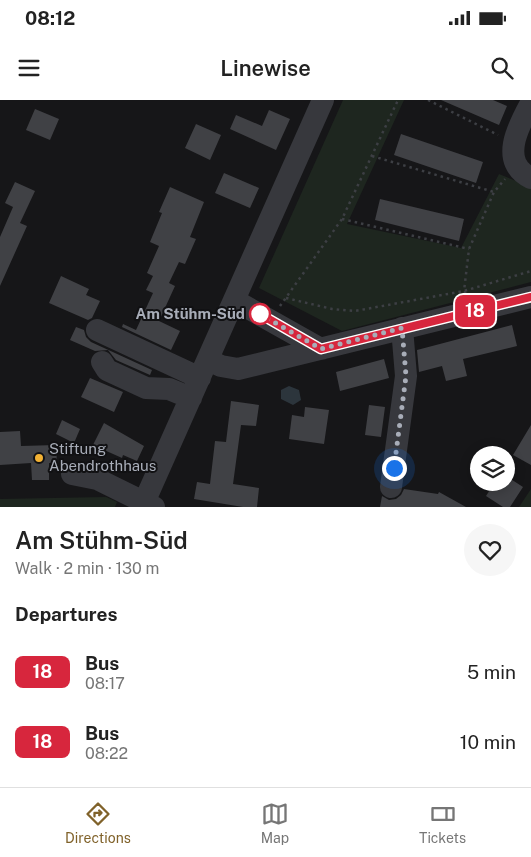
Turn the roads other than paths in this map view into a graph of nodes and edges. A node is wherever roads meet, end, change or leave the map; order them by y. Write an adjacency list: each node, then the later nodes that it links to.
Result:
1 (323, 100): 5 (street)
2 (531, 103): 3 (street)
3 (523, 170)
4 (531, 296): 6 (street)
5 (234, 300): 8 (street); 10 (street)
6 (402, 328): 8 (street); 12 (street)
7 (97, 330): 10 (street)
8 (321, 349): 10 (street)
9 (102, 362): 10 (street)
10 (200, 378): 13 (street)
11 (72, 474): 13 (street)
12 (392, 487)
13 (147, 505)

